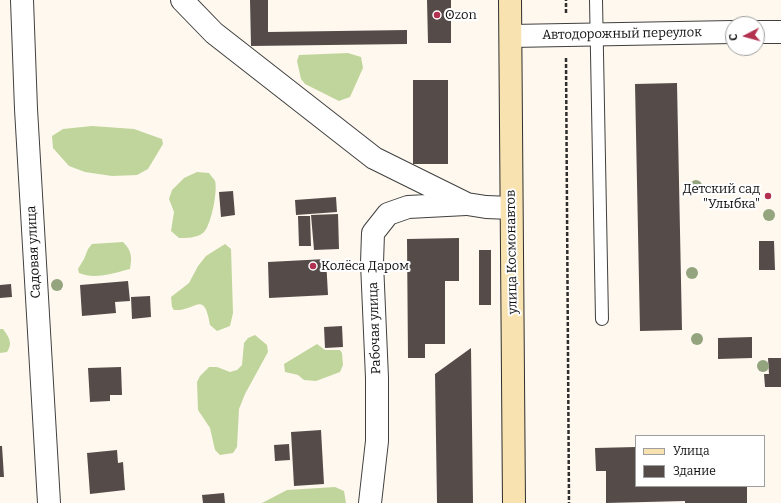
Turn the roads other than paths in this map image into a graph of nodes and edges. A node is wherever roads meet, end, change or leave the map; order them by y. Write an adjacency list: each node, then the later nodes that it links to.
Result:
1 (22, 0): 13 (street, Садовая улица)
2 (182, 0): 10 (street)
3 (510, 0): 9 (main road, улица Космонавтов)
4 (596, 0): 8 (lane)
5 (725, 32): 8 (street, Автодорожный переулок)
6 (765, 32): 7 (street)
7 (781, 32)
8 (597, 35): 9 (street, Автодорожный переулок); 12 (lane)
9 (511, 36): 11 (main road, улица Космонавтов)
10 (467, 204): 11 (street); 14 (street, Рабочая улица)
11 (511, 208): 15 (main road, улица Космонавтов)
12 (602, 319)
13 (49, 503)
14 (370, 503)
15 (514, 503)

